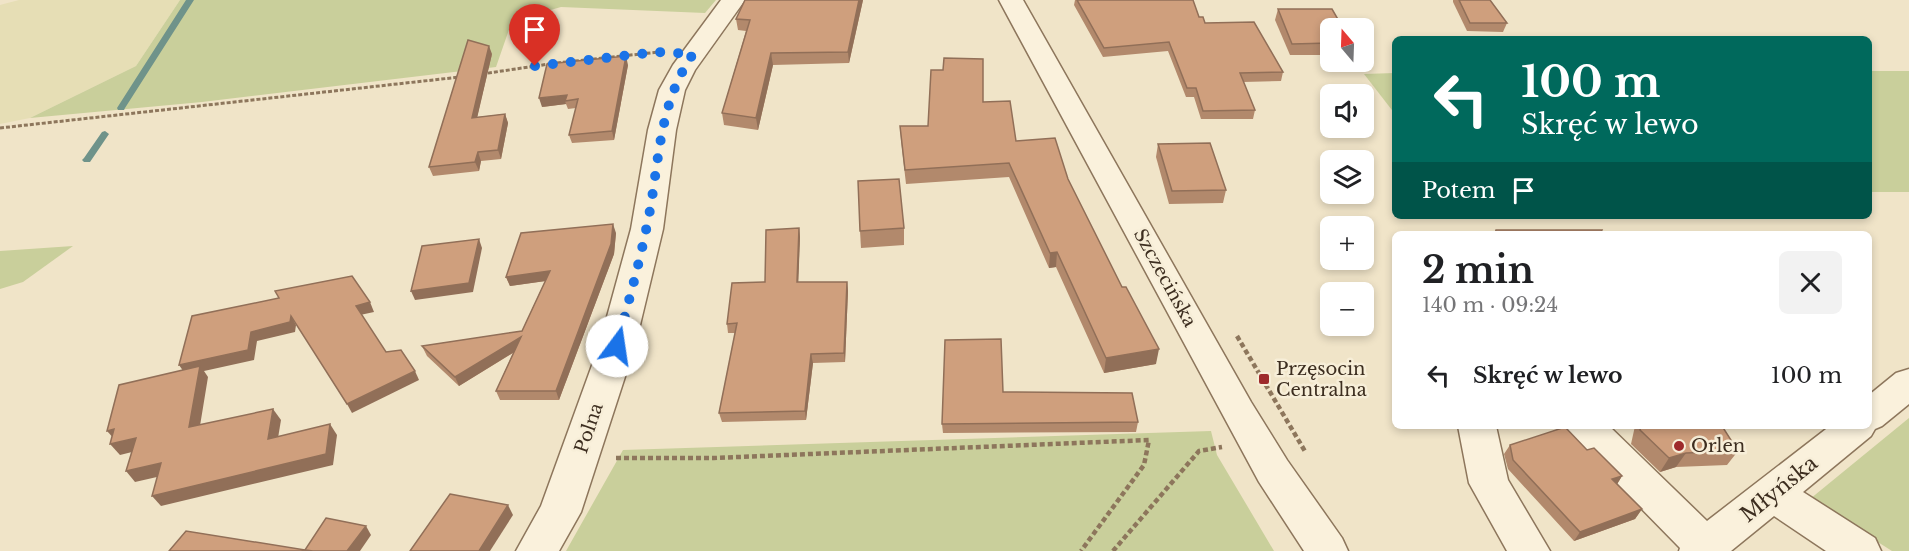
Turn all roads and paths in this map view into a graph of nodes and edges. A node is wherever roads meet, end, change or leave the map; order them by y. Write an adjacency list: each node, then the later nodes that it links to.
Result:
1 (733, 0): 3 (street, Polna)
2 (1011, 0): 19 (street, Szczecińska)
3 (693, 54): 4 (path); 13 (street, Polna)
4 (476, 75)
5 (465, 76): 6 (path)
6 (0, 128)
7 (1909, 383): 8 (street)
8 (1872, 414)
9 (1478, 429): 20 (street)
10 (1584, 429): 15 (street)
11 (1853, 429): 14 (street, Młyńska)
12 (1217, 448): 18 (path)
13 (579, 458): 16 (street, Polna); 17 (path)
14 (1787, 483): 15 (street, Młyńska); 21 (street)
15 (1703, 549)
16 (537, 551)
17 (1081, 551)
18 (1113, 551)
19 (1328, 551)
20 (1528, 551)
21 (1860, 551)

